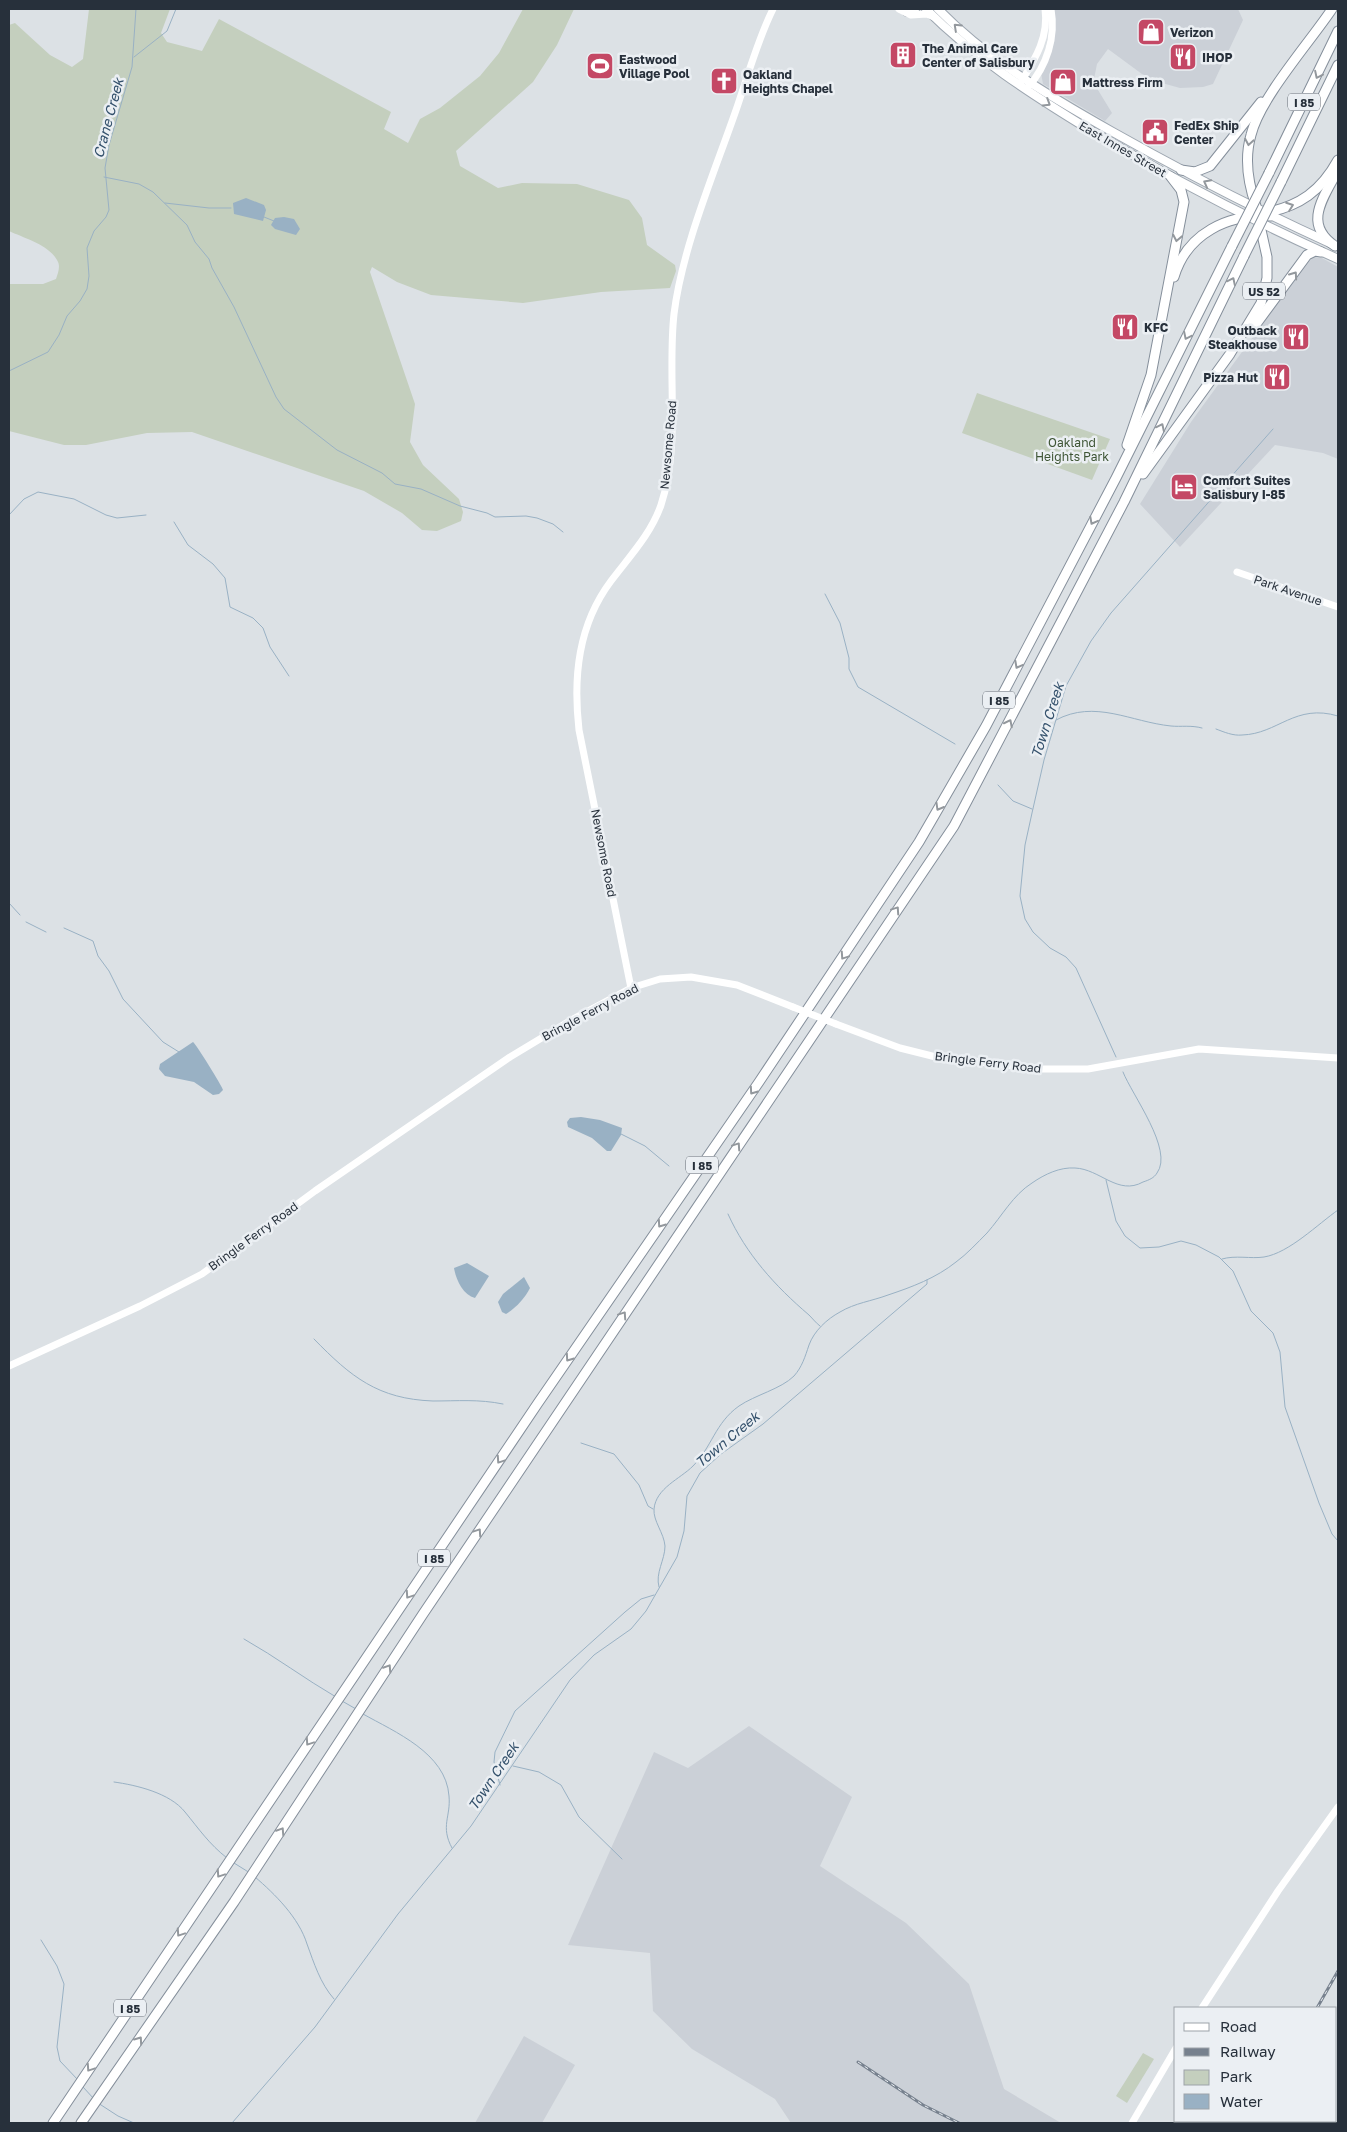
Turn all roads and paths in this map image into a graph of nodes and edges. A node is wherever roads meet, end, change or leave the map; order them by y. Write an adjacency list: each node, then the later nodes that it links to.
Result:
1 (773, 9): 30 (street, Newsome Road)
2 (915, 9): 8 (main road)
3 (926, 9): 9 (main road, East Innes Street)
4 (938, 9): 13 (main road, East Innes Street, one-way to 4)
5 (1045, 9): 13 (street)
6 (1052, 9): 14 (street)
7 (1332, 9): 11 (highway)
8 (903, 10): 9 (street)
9 (935, 17): 15 (main road, East Innes Street)
10 (1338, 31): 26 (highway, I 85, one-way to 26, bridge)
11 (1299, 55): 18 (highway); 20 (highway, one-way to 20)
12 (1338, 65): 27 (highway, I 85, one-way to 12, bridge)
13 (1024, 78): 14 (main road, East Innes Street); 15 (street)
14 (1031, 83): 15 (street); 18 (main road, East Innes Street)
15 (1023, 88): 19 (main road, East Innes Street, one-way to 19)
16 (1338, 160): 20 (highway, one-way to 16)
17 (1338, 169): 21 (highway)
18 (1181, 170): 20 (main road, East Innes Street, one-way to 18)
19 (1171, 177): 20 (main road, East Innes Street); 24 (highway, one-way to 24)
20 (1258, 216): 21 (main road, East Innes Street); 22 (main road, East Innes Street); 24 (highway); 25 (highway, US 52)
21 (1337, 246)
22 (1322, 252): 23 (main road, East Innes Street); 25 (highway, one-way to 22)
23 (1338, 260)
24 (1160, 332): 26 (highway)
25 (1220, 368): 27 (highway, US 52)
26 (1116, 478): 36 (highway, I 85, one-way to 36)
27 (1124, 502): 37 (highway, I 85, one-way to 27)
28 (1237, 572): 29 (street, Park Avenue)
29 (1338, 607)
30 (631, 988): 31 (street, Bringle Ferry Road, bridge); 32 (street, Bringle Ferry Road)
31 (1338, 1058)
32 (9, 1366)
33 (1338, 1807): 34 (street)
34 (1203, 2007)
35 (1174, 2051): 38 (street)
36 (52, 2123)
37 (81, 2123)
38 (1132, 2123)

